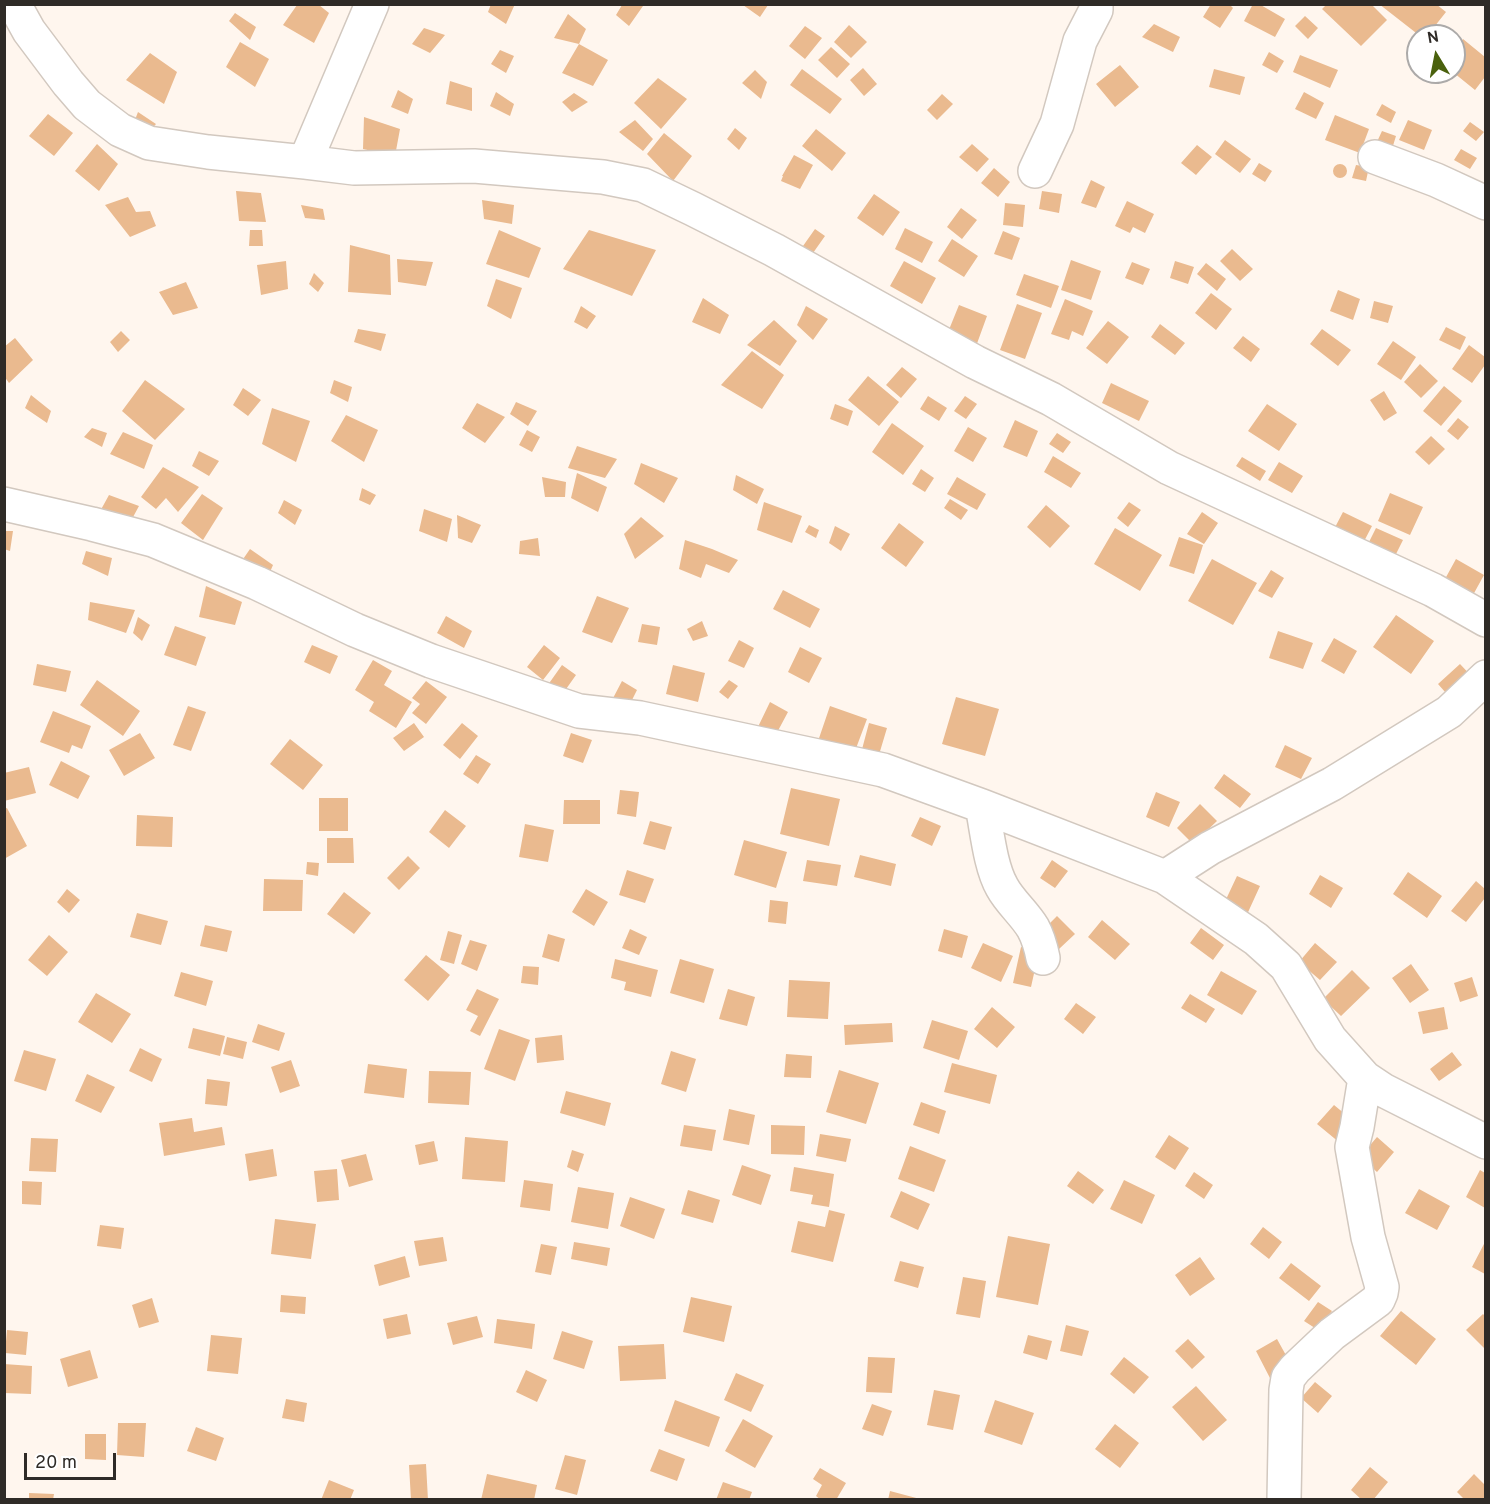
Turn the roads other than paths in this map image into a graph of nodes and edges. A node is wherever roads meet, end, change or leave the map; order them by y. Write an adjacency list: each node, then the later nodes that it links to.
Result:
1 (14, 4): 5 (street)
2 (372, 4): 5 (street)
3 (1096, 4): 6 (street)
4 (1375, 157): 7 (street)
5 (305, 162): 9 (street)
6 (1035, 171)
7 (1485, 203)
8 (4, 504): 11 (street)
9 (1485, 620)
10 (1485, 677): 12 (street)
11 (982, 806): 12 (street); 13 (street)
12 (1165, 877): 14 (street)
13 (1044, 958)
14 (1365, 1077): 15 (street); 16 (street)
15 (1485, 1142)
16 (1284, 1500)

